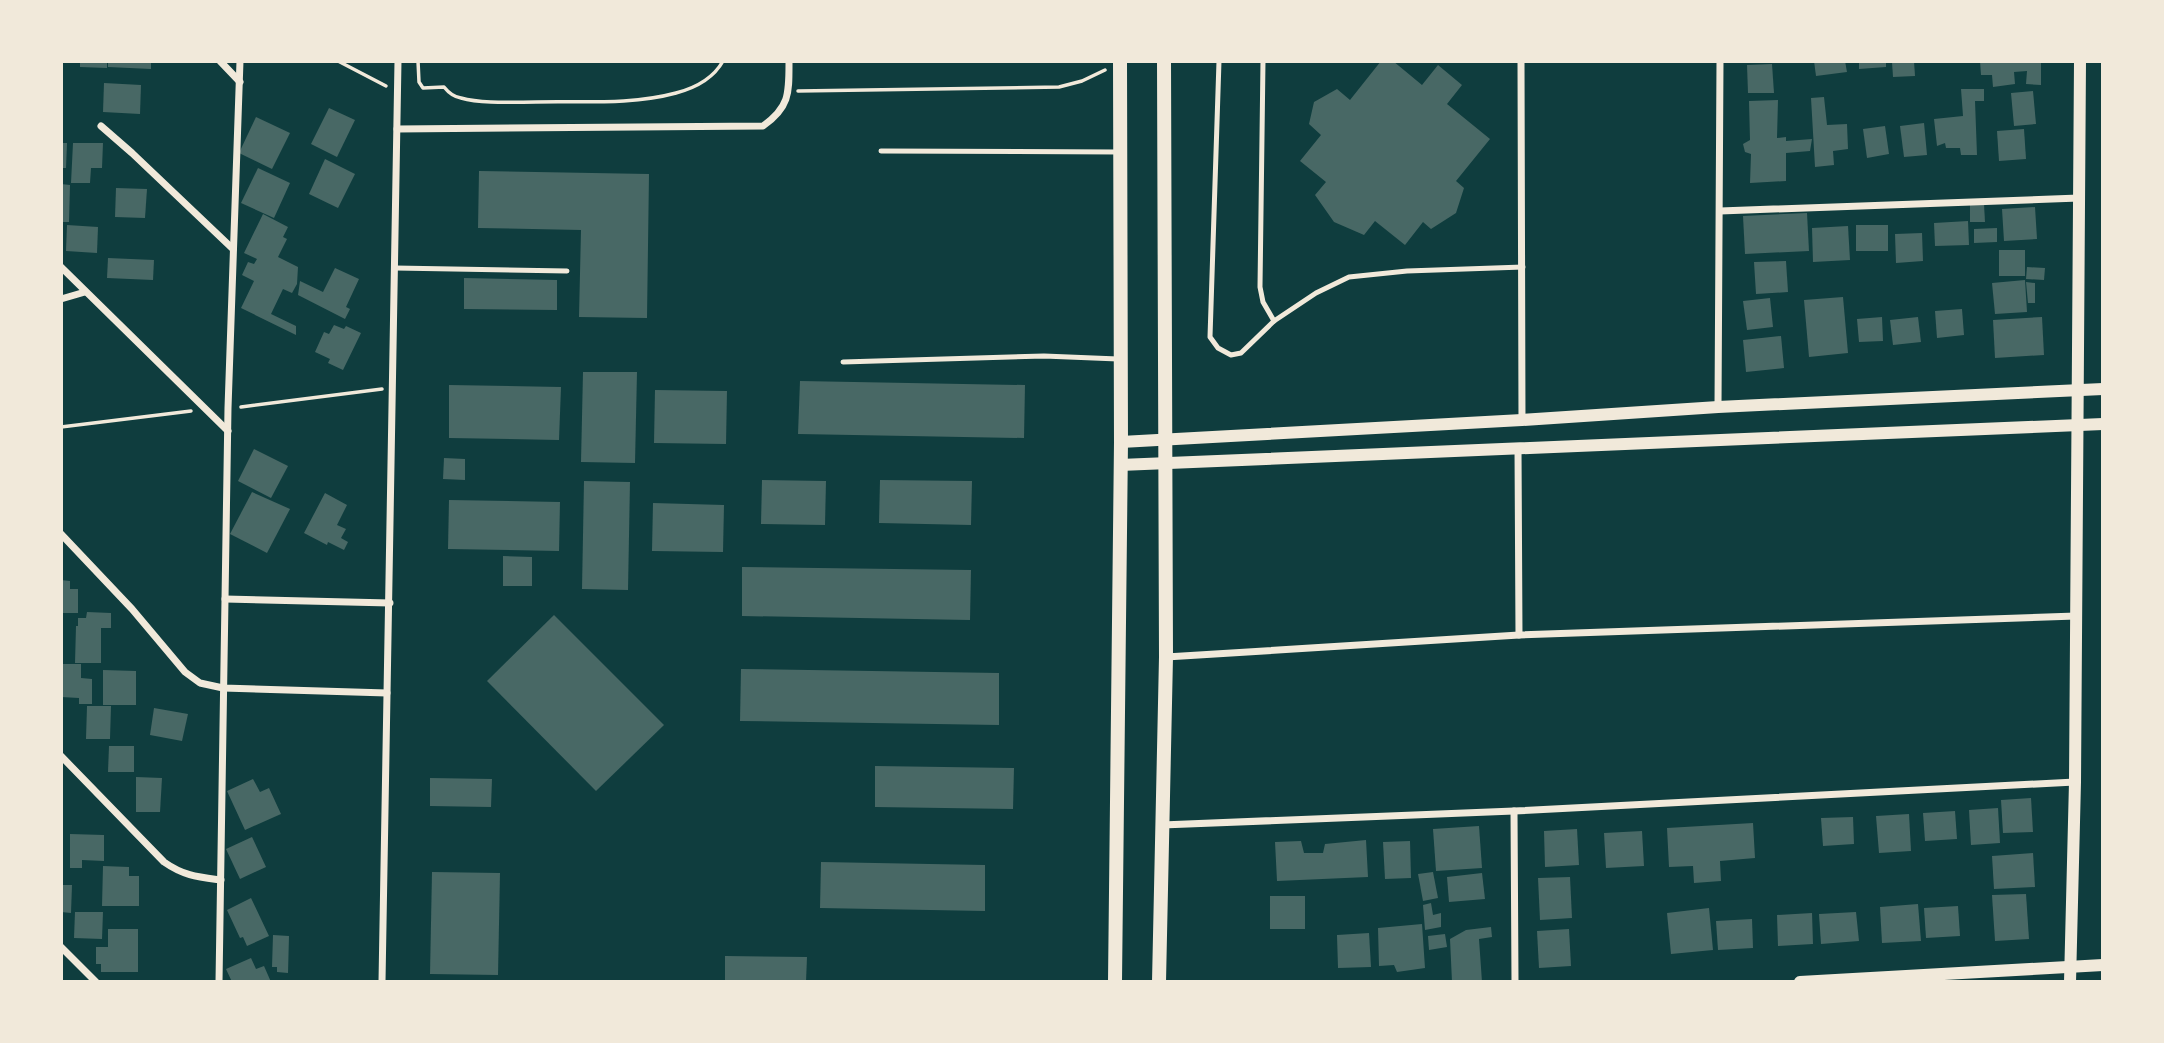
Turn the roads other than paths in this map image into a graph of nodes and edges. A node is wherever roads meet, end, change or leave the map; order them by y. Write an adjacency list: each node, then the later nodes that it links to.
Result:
1 (220, 61): 12 (street)
2 (240, 61): 12 (street)
3 (398, 61): 14 (street)
4 (789, 61): 14 (street)
5 (1164, 61): 36 (main road)
6 (1219, 61): 26 (lane)
7 (1263, 61): 26 (lane)
8 (1521, 61): 21 (street)
9 (1720, 61): 18 (street)
10 (2080, 61): 17 (street)
11 (1120, 62): 16 (main road)
12 (240, 82): 19 (street)
13 (101, 126): 19 (street)
14 (397, 130): 22 (street)
15 (881, 151): 16 (lane)
16 (1121, 152): 27 (main road)
17 (2079, 198): 18 (street); 30 (street)
18 (1720, 211): 31 (street)
19 (233, 249): 35 (street)
20 (61, 267): 24 (street)
21 (1523, 267): 26 (lane); 32 (street)
22 (395, 268): 23 (lane); 43 (street)
23 (567, 271)
24 (85, 292): 25 (street); 35 (street)
25 (61, 299)
26 (1274, 321)
27 (1121, 359): 28 (lane); 37 (main road)
28 (843, 362)
29 (2103, 389): 30 (street)
30 (2077, 391): 31 (street); 34 (street)
31 (1718, 407): 32 (street)
32 (1522, 420): 36 (street)
33 (2103, 424): 34 (street)
34 (2077, 425): 38 (street); 44 (street)
35 (228, 431): 42 (street)
36 (1164, 440): 37 (street); 39 (main road)
37 (1121, 442): 40 (main road)
38 (1518, 447): 39 (street); 45 (street)
39 (1165, 462): 40 (street); 46 (main road)
40 (1120, 465): 60 (main road)
41 (61, 534): 47 (street)
42 (225, 600): 43 (street); 47 (street)
43 (390, 603): 48 (street)
44 (2076, 616): 45 (street); 50 (street)
45 (1519, 635): 46 (street)
46 (1166, 657): 52 (main road)
47 (223, 688): 48 (street); 53 (street)
48 (387, 693): 59 (street)
49 (61, 756): 53 (street)
50 (2075, 782): 51 (street); 56 (street)
51 (1514, 811): 52 (street); 62 (street)
52 (1161, 825): 61 (main road)
53 (221, 880): 58 (street)
54 (61, 947): 57 (street)
55 (2103, 965): 56 (street)
56 (2070, 967): 63 (street); 64 (street)
57 (96, 982)
58 (219, 982)
59 (382, 982)
60 (1115, 982)
61 (1159, 982)
62 (1516, 982)
63 (1800, 982)
64 (2070, 982)

